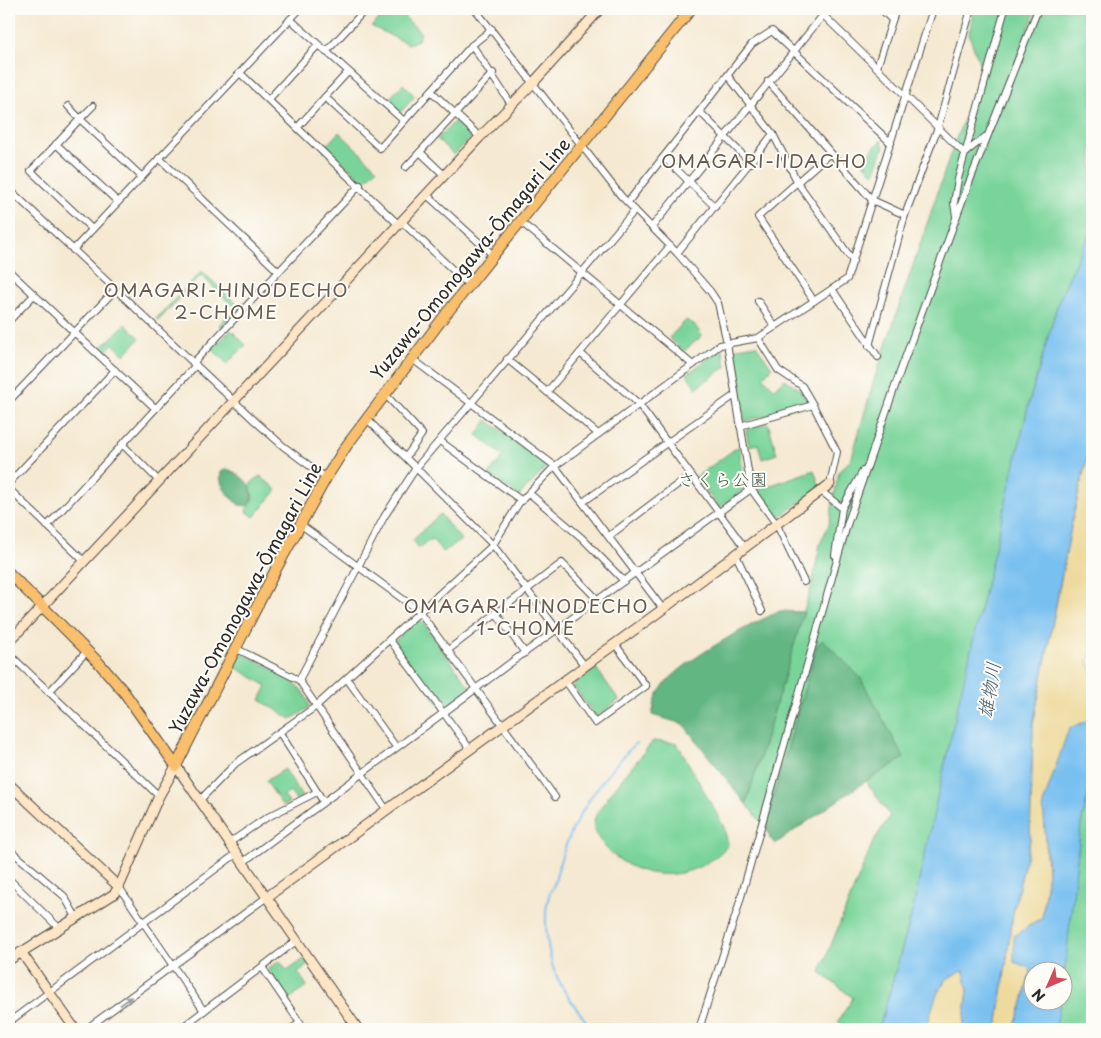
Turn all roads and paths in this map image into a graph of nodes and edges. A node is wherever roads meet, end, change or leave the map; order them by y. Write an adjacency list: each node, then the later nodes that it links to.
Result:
1 (300, 9): 15 (street)
2 (475, 9): 17 (street)
3 (600, 9): 28 (street)
4 (691, 9): 49 (main road, Yuzawa-Omonogawa-Ōmagari Line)
5 (817, 9): 14 (street)
6 (828, 9): 14 (street)
7 (881, 9): 16 (street)
8 (896, 9): 16 (street)
9 (933, 9): 30 (street)
10 (971, 9): 42 (street)
11 (1004, 9): 52 (street)
12 (1038, 9): 45 (street)
13 (363, 12): 21 (street)
14 (822, 15): 20 (street); 22 (street)
15 (290, 20): 18 (street); 24 (street)
16 (892, 20): 22 (street)
17 (492, 29): 19 (street); 28 (street)
18 (318, 45): 21 (street); 32 (street)
19 (472, 45): 25 (street); 29 (street)
20 (792, 50): 26 (street); 27 (street); 47 (street)
21 (326, 52): 23 (street)
22 (877, 67): 30 (street)
23 (348, 72): 31 (street); 40 (street)
24 (240, 73): 32 (street); 54 (street)
25 (493, 73): 33 (street); 38 (street)
26 (728, 76): 34 (street); 37 (street)
27 (768, 81): 34 (street); 51 (street)
28 (534, 82): 33 (street); 49 (street)
29 (431, 91): 38 (street); 40 (street)
30 (905, 96): 42 (street); 47 (street)
31 (325, 97): 40 (street); 41 (street)
32 (269, 99): 41 (street)
33 (511, 104): 46 (street)
34 (750, 105): 43 (street); 44 (street)
35 (68, 106): 39 (street)
36 (93, 106): 39 (street)
37 (700, 112): 44 (street); 53 (street)
38 (456, 113): 46 (street); 50 (street)
39 (80, 119): 48 (street); 58 (street)
40 (404, 121)
41 (298, 127): 61 (street)
42 (938, 127): 52 (street); 69 (street)
43 (773, 134): 55 (street); 60 (street)
44 (725, 136): 55 (street); 59 (street)
45 (987, 136): 52 (street); 70 (street)
46 (480, 137): 57 (street)
47 (891, 143): 64 (street)
48 (56, 144): 65 (street); 74 (street)
49 (582, 146): 66 (street); 71 (main road, Yuzawa-Omonogawa-Ōmagari Line)
50 (420, 152): 56 (street); 57 (street)
51 (830, 152): 60 (street); 64 (street)
52 (964, 153): 70 (street)
53 (664, 157): 59 (street); 66 (street)
54 (159, 158): 58 (street); 81 (street)
55 (750, 163): 67 (street)
56 (406, 167)
57 (444, 175): 63 (street)
58 (142, 177): 65 (street)
59 (688, 181): 67 (street); 73 (street)
60 (798, 183): 79 (street); 88 (street)
61 (360, 185): 72 (street); 81 (street)
62 (9, 190): 76 (street)
63 (427, 195): 72 (street); 78 (street)
64 (872, 200): 69 (street); 79 (street)
65 (118, 202): 74 (street)
66 (628, 202): 68 (street)
67 (715, 207): 77 (street)
68 (635, 210): 73 (street); 82 (street)
69 (905, 215): 95 (street)
70 (956, 218): 121 (street)
71 (521, 222): 78 (main road, Yuzawa-Omonogawa-Ōmagari Line); 82 (street)
72 (401, 223): 83 (street); 107 (street)
73 (652, 227): 75 (street)
74 (92, 229): 76 (street)
75 (670, 246): 77 (street); 89 (street)
76 (73, 250): 85 (street)
77 (677, 253): 94 (street)
78 (493, 255): 83 (main road, Yuzawa-Omonogawa-Ōmagari Line)
79 (853, 261): 84 (street)
80 (9, 271): 86 (street)
81 (278, 271): 100 (street)
82 (581, 271): 89 (street); 99 (street)
83 (469, 285): 98 (main road, Yuzawa-Omonogawa-Ōmagari Line)
84 (832, 289): 88 (street); 95 (street)
85 (115, 290): 92 (street); 100 (street)
86 (34, 295): 90 (street); 92 (street)
87 (758, 301): 91 (street)
88 (814, 301): 91 (street)
89 (621, 305): 96 (street); 101 (street)
90 (9, 321)
91 (775, 327): 93 (street)
92 (74, 332): 102 (street); 106 (street)
93 (758, 338): 94 (street); 110 (street)
94 (727, 343): 101 (street); 105 (street)
95 (869, 346): 97 (street)
96 (580, 352): 103 (street); 109 (street)
97 (878, 357)
98 (412, 358): 104 (main road, Yuzawa-Omonogawa-Ōmagari Line); 108 (street)
99 (507, 359): 103 (street); 108 (street)
100 (194, 364): 107 (street); 111 (street)
101 (693, 365): 109 (street)
102 (114, 370): 111 (street); 125 (street)
103 (547, 392): 114 (street)
104 (384, 393): 112 (main road, Yuzawa-Omonogawa-Ōmagari Line); 118 (street)
105 (735, 395): 113 (street); 116 (street)
106 (9, 401)
107 (234, 402): 123 (street); 124 (street)
108 (470, 402): 115 (street); 119 (street)
109 (638, 404): 114 (street); 116 (street)
110 (813, 404): 113 (street); 126 (street)
111 (155, 408): 117 (street)
112 (366, 418): 118 (street); 123 (main road, Yuzawa-Omonogawa-Ōmagari Line)
113 (740, 426): 128 (street)
114 (597, 434): 119 (street)
115 (440, 441): 120 (street); 131 (street)
116 (667, 442): 122 (street); 132 (street)
117 (122, 444): 124 (street); 137 (street)
118 (406, 457): 120 (street)
119 (555, 466): 130 (street); 132 (street)
120 (416, 468): 139 (street); 143 (street)
121 (866, 468): 133 (street); 144 (street)
122 (690, 475): 134 (street); 138 (street)
123 (326, 478): 135 (main road, Yuzawa-Omonogawa-Ōmagari Line)
124 (160, 481): 142 (street)
125 (9, 483)
126 (830, 484): 129 (street)
127 (9, 489): 137 (street)
128 (751, 489): 134 (street); 136 (street)
129 (821, 491): 133 (street); 136 (street)
130 (529, 493): 131 (street); 147 (street)
131 (522, 501): 139 (street)
132 (583, 502): 138 (street)
133 (842, 508): 144 (street)
134 (718, 512): 140 (street); 145 (street)
135 (300, 524): 143 (street); 160 (main road, Yuzawa-Omonogawa-Ōmagari Line)
136 (777, 525): 140 (street); 148 (street)
137 (46, 526): 142 (street)
138 (609, 536): 145 (street)
139 (493, 545): 149 (street); 153 (street)
140 (746, 548): 141 (street)
141 (736, 555): 152 (street); 154 (street)
142 (84, 561): 151 (street)
143 (357, 567): 153 (street); 166 (street)
144 (834, 568): 212 (street)
145 (636, 572): 147 (street); 152 (street)
146 (9, 573): 151 (main road, Yuzawa-Omonogawa-Ōmagari Line)
147 (624, 581): 150 (street)
148 (804, 582)
149 (526, 590): 150 (street); 155 (street); 156 (street)
150 (598, 600): 156 (street)
151 (43, 606): 158 (street); 161 (main road, Yuzawa-Omonogawa-Ōmagari Line)
152 (663, 609): 159 (street)
153 (419, 611): 157 (street); 162 (street)
154 (762, 612)
155 (496, 613): 162 (street); 163 (street)
156 (557, 630): 163 (street); 165 (street)
157 (390, 640): 167 (street); 172 (street)
158 (9, 642)
159 (616, 644): 165 (street); 168 (street)
160 (237, 649): 166 (street); 177 (main road, Yuzawa-Omonogawa-Ōmagari Line)
161 (88, 650): 170 (street); 177 (main road, Yuzawa-Omonogawa-Ōmagari Line)
162 (448, 650): 169 (street)
163 (525, 653): 169 (street)
164 (9, 654): 170 (street)
165 (584, 665): 168 (street)
166 (299, 680): 171 (street)
167 (347, 680): 171 (street); 175 (street)
168 (565, 680): 173 (street)
169 (475, 689): 172 (street); 173 (street)
170 (49, 692): 181 (street)
171 (316, 707): 174 (street); 178 (street)
172 (443, 713): 175 (street); 176 (street)
173 (501, 726): 176 (street); 182 (street)
174 (280, 733): 180 (street); 183 (street)
175 (396, 747): 178 (street)
176 (470, 749): 185 (street)
177 (176, 766): 181 (street); 183 (street)
178 (361, 773): 184 (street); 185 (street)
179 (9, 784): 191 (street)
180 (317, 792): 184 (street); 186 (street)
181 (160, 796): 191 (street)
182 (555, 797)
183 (200, 800): 186 (street)
184 (323, 802): 189 (street)
185 (386, 809): 192 (street)
186 (229, 843): 188 (street)
187 (9, 849): 193 (street)
188 (236, 854): 189 (street); 194 (street)
189 (242, 863): 192 (street)
190 (9, 880): 195 (street)
191 (119, 887): 193 (street); 194 (street)
192 (267, 897): 196 (street); 200 (street)
193 (76, 917): 195 (street)
194 (143, 922): 200 (street); 201 (street)
195 (59, 928): 197 (street)
196 (296, 941): 199 (street); 211 (street)
197 (21, 952): 198 (street); 201 (street)
198 (9, 960)
199 (262, 966): 202 (street); 204 (street)
200 (173, 967): 202 (street); 207 (street, one-way to 200)
201 (49, 992): 203 (street); 206 (street)
202 (204, 1011): 205 (street)
203 (9, 1022)
204 (300, 1023): 209 (street); 210 (street)
205 (190, 1026): 208 (street)
206 (75, 1029)
207 (86, 1029)
208 (180, 1029)
209 (290, 1029)
210 (304, 1029)
211 (358, 1029)
212 (699, 1029)

